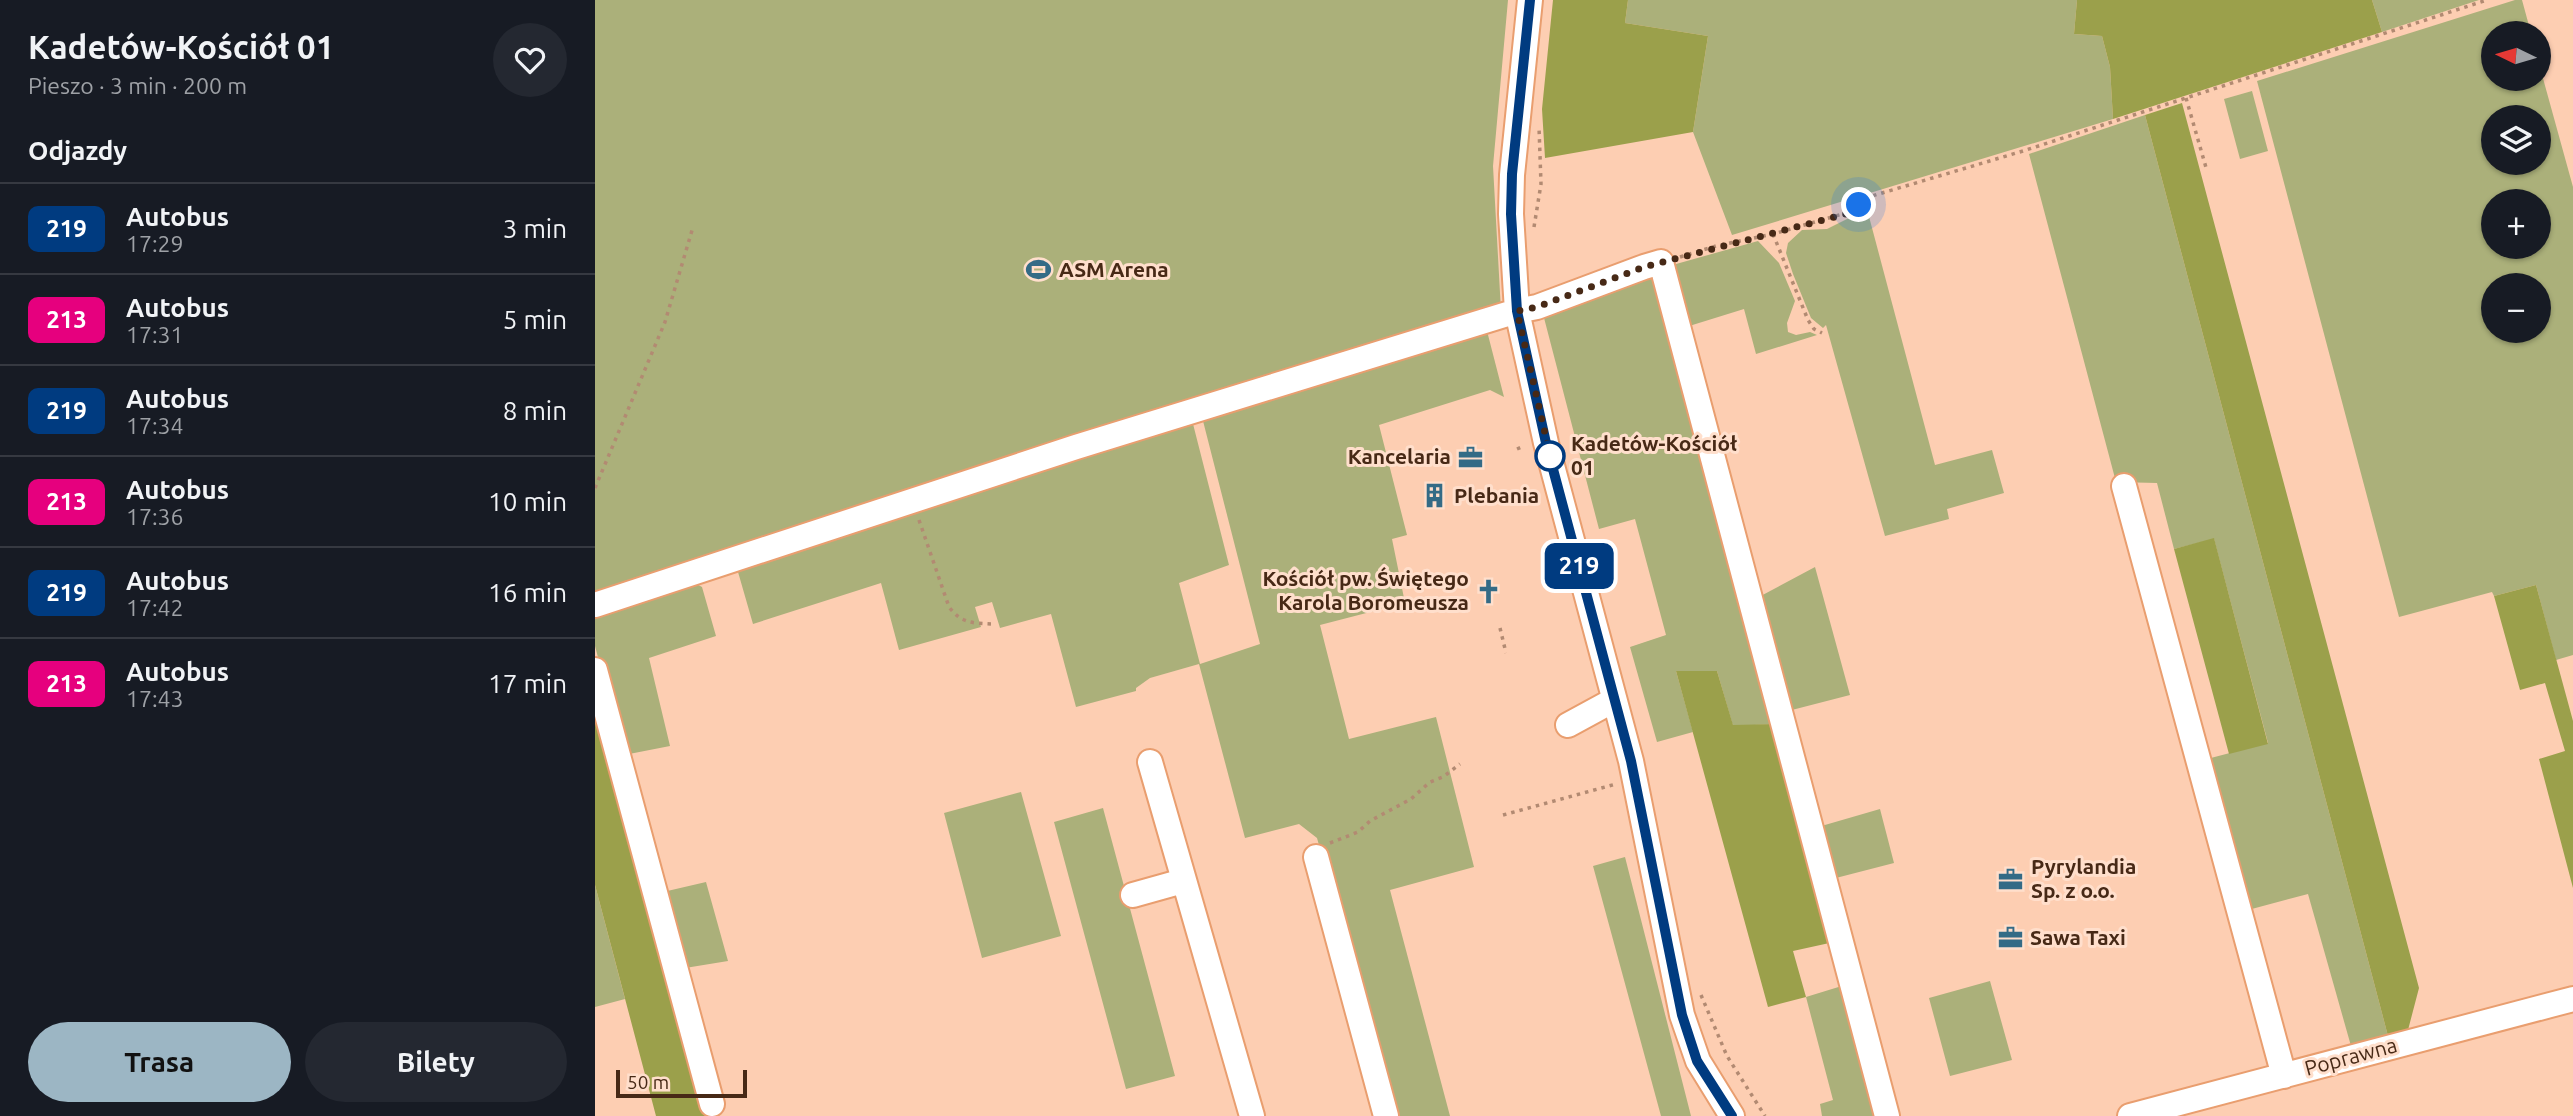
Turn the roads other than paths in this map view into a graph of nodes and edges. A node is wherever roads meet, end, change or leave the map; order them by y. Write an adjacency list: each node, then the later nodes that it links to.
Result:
1 (1530, 0): 2 (street)
2 (1517, 311): 4 (street); 6 (street); 19 (street)
3 (2123, 486): 13 (street)
4 (595, 605)
5 (595, 670): 14 (street)
6 (1614, 699): 7 (street); 18 (street)
7 (1568, 725)
8 (1150, 762): 10 (street)
9 (1316, 857): 17 (street)
10 (1183, 881): 11 (street); 16 (street)
11 (1133, 895)
12 (2573, 999): 13 (street, Poprawna)
13 (2284, 1076): 15 (street, Poprawna)
14 (712, 1104)
15 (2177, 1110): 20 (street, Poprawna)
16 (1252, 1116)
17 (1386, 1116)
18 (1732, 1116)
19 (1887, 1116)
20 (2130, 1116)

